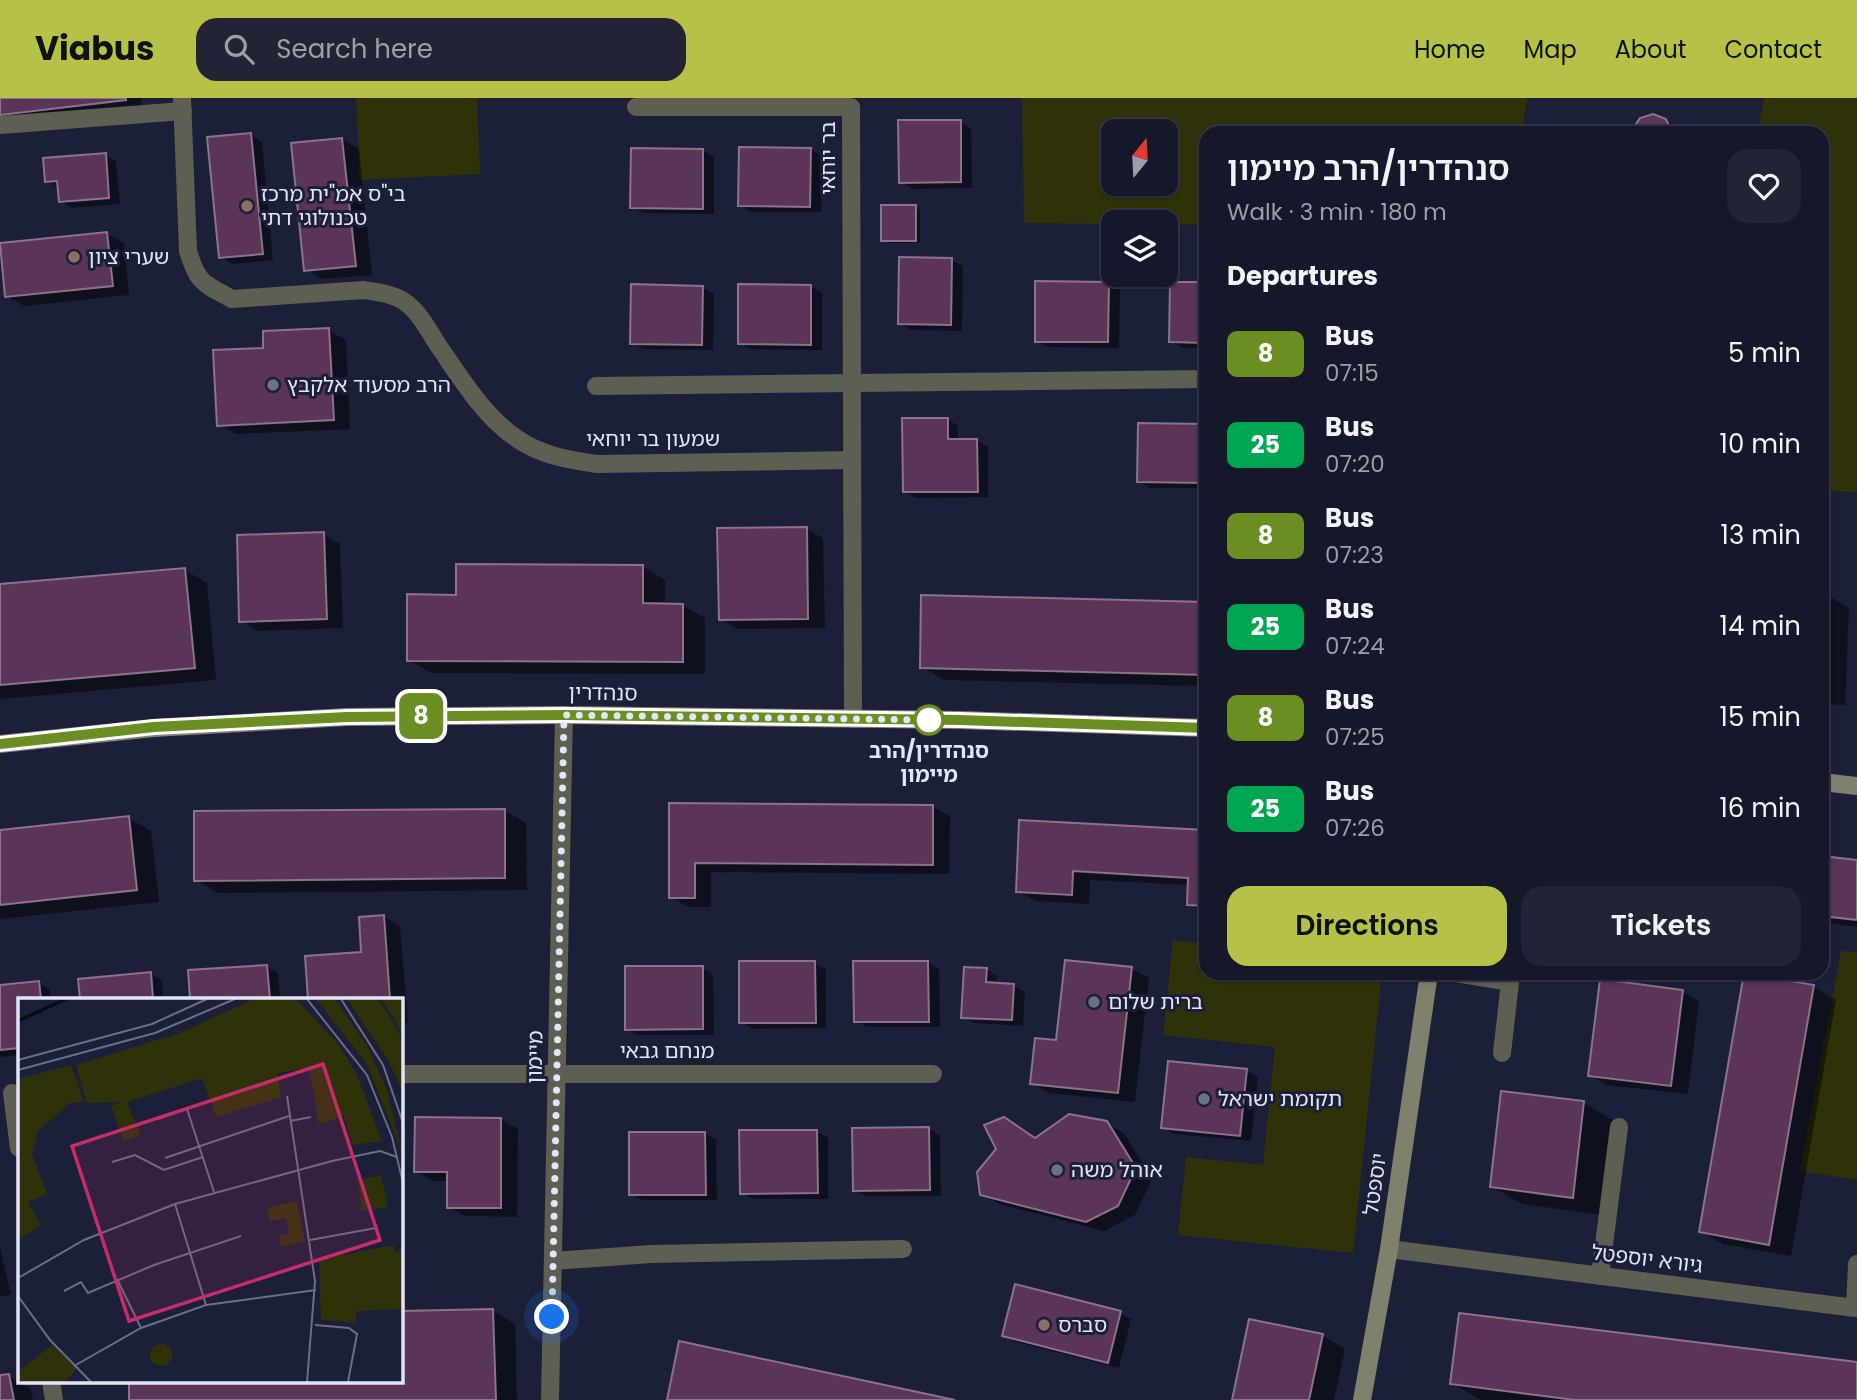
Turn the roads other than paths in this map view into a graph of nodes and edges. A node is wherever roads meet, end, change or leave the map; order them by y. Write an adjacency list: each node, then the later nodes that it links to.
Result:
1 (182, 104): 3 (street); 7 (street, שמעון בר יוחאי)
2 (636, 107): 5 (street, בר יוחאי)
3 (0, 125)
4 (1199, 379): 5 (street)
5 (852, 383): 6 (street); 7 (street, בר יוחאי)
6 (596, 386)
7 (852, 460): 9 (street, בר יוחאי)
8 (564, 715): 9 (street, סנהדרין); 11 (street, סנהדרין); 18 (street, מיימון)
9 (853, 719): 10 (street, סנהדרין)
10 (1199, 728)
11 (0, 744)
12 (1829, 783): 13 (street)
13 (1857, 786)
14 (1428, 980): 24 (street, יוספטל)
15 (1498, 980): 16 (street)
16 (1503, 1052)
17 (402, 1074): 18 (street, מנחם גבאי)
18 (558, 1074): 19 (street, מנחם גבאי); 25 (street, מיימון)
19 (933, 1074)
20 (10, 1094): 22 (street)
21 (1619, 1127): 27 (street)
22 (18, 1142)
23 (903, 1249): 25 (street)
24 (1389, 1249): 27 (street, גיורא יוספטל); 31 (street, יוספטל)
25 (553, 1261): 30 (street, מיימון)
26 (1857, 1264): 27 (street, גיורא יוספטל)
27 (1600, 1276)
28 (51, 1382): 29 (street)
29 (54, 1400)
30 (550, 1400)
31 (1362, 1400)

